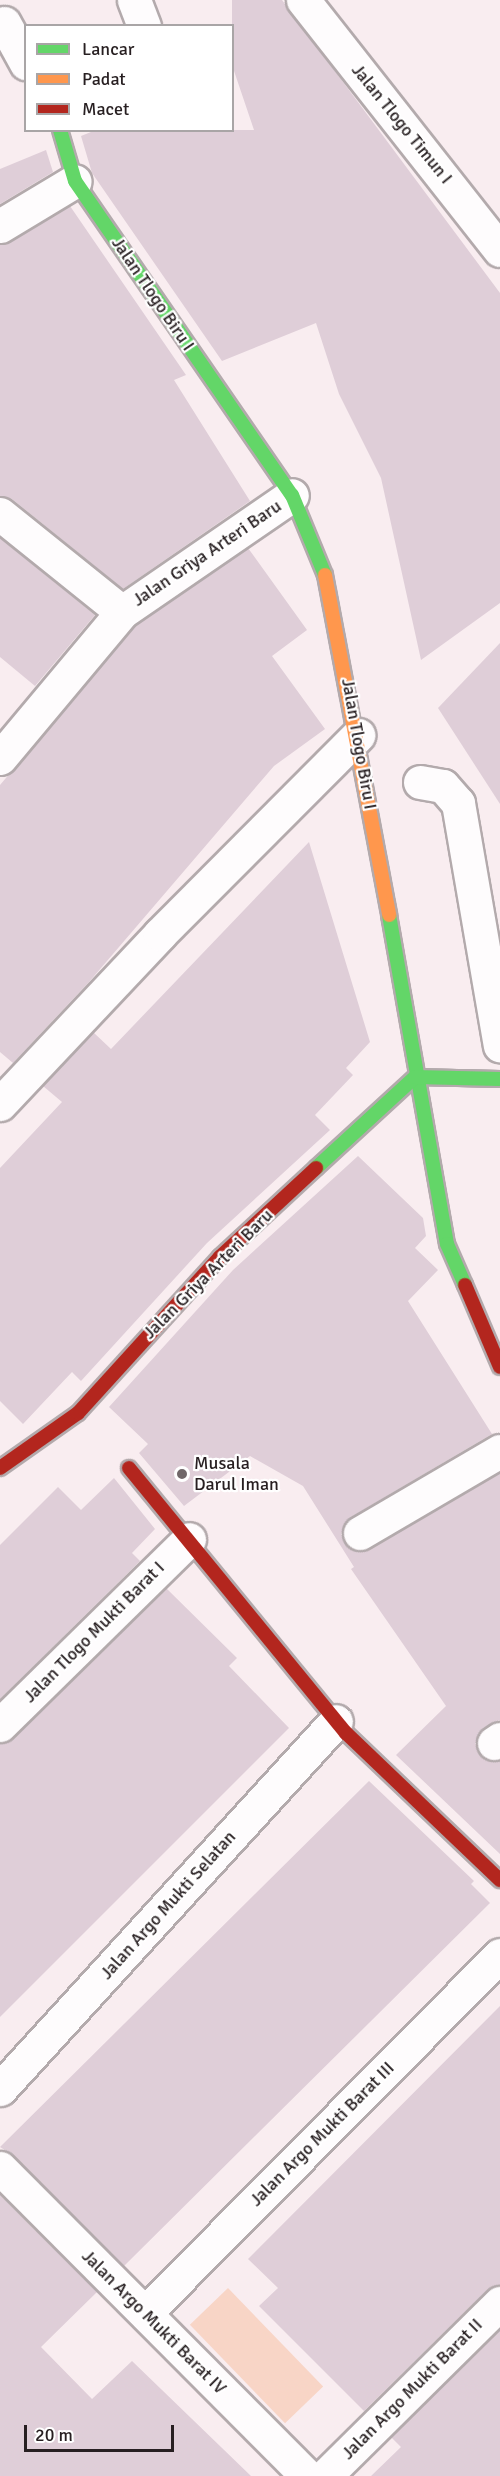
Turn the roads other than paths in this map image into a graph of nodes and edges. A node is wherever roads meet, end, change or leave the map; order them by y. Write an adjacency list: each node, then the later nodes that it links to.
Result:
1 (134, 0): 4 (street)
2 (303, 0): 9 (street, Jalan Tlogo Timun I)
3 (4, 23): 5 (street)
4 (143, 24)
5 (24, 59)
6 (61, 132): 7 (street, Jalan Tlogo Biru I)
7 (75, 181): 8 (street); 10 (street, Jalan Tlogo Biru I)
8 (0, 226)
9 (500, 250)
10 (292, 495): 12 (street, Jalan Griya Arteri Baru); 13 (street, Jalan Tlogo Biru I)
11 (0, 514): 12 (street, Jalan Griya Arteri Baru)
12 (122, 612): 14 (street, Jalan Griya Arteri Baru)
13 (358, 735): 17 (street, Jalan Tlogo Biru I); 19 (street)
14 (0, 759)
15 (420, 782): 16 (street)
16 (500, 1045)
17 (415, 1077): 18 (street); 20 (street, Jalan Tlogo Biru I); 22 (street, Jalan Griya Arteri Baru)
18 (500, 1079)
19 (3, 1096)
20 (500, 1367)
21 (500, 1451): 24 (street)
22 (0, 1468)
23 (129, 1468): 25 (street)
24 (360, 1533)
25 (189, 1539): 26 (street); 27 (street, Jalan Tlogo Mukti Barat I)
26 (336, 1721): 28 (street); 30 (street, Jalan Argo Mukti Selatan)
27 (0, 1725)
28 (500, 1880)
29 (500, 1955): 33 (street, Jalan Argo Mukti Barat III)
30 (0, 2089)
31 (0, 2168): 33 (street, Jalan Argo Mukti Barat IV)
32 (500, 2303): 35 (street, Jalan Argo Mukti Barat II)
33 (145, 2313): 34 (street, Jalan Argo Mukti Barat IV)
34 (308, 2476)
35 (325, 2476)

